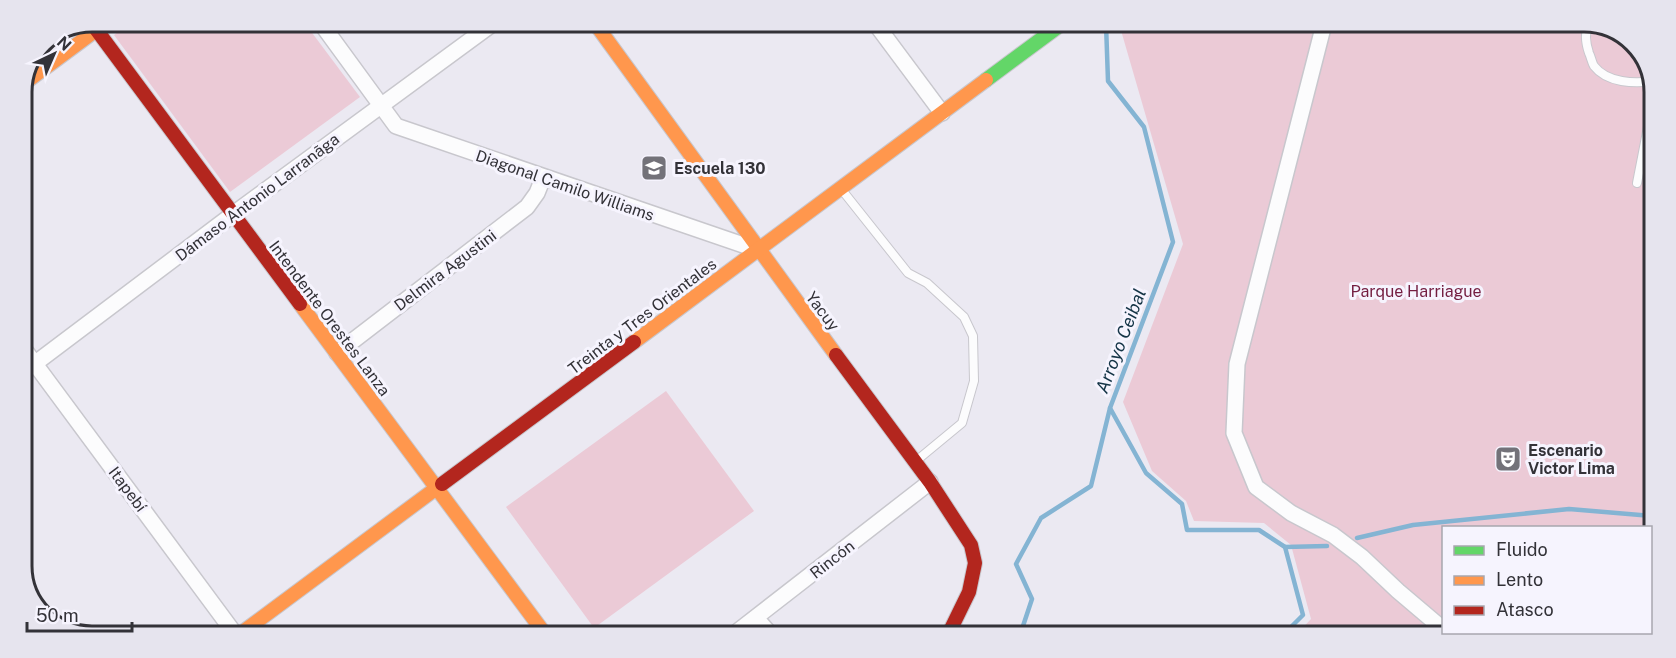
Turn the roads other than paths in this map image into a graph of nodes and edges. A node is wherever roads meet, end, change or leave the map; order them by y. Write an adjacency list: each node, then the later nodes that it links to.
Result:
1 (85, 32): 10 (street)
2 (97, 32): 18 (street, Intendente Orestes Lanza)
3 (327, 32): 12 (street, Diagonal Camilo Williams)
4 (481, 32): 12 (street, Dámaso Antonio Larranãga)
5 (601, 32): 19 (street, Yacuy)
6 (882, 32): 13 (street)
7 (1051, 32): 13 (street, Treinta y Tres Orientales)
8 (1322, 32): 34 (street)
9 (1586, 32): 11 (lane)
10 (34, 75)
11 (1644, 84)
12 (380, 106): 15 (street, Diagonal Camilo Williams); 18 (street, Dámaso Antonio Larranãga)
13 (942, 113): 17 (street, Treinta y Tres Orientales)
14 (1644, 147): 16 (lane)
15 (543, 178): 19 (street, Diagonal Camilo Williams); 20 (street, Delmira Agustini)
16 (1637, 183)
17 (841, 189): 19 (street, Treinta y Tres Orientales); 24 (lane)
18 (232, 214): 20 (street, Intendente Orestes Lanza); 22 (street, Dámaso Antonio Larranãga)
19 (758, 250): 24 (street, Yacuy); 26 (street, Treinta y Tres Orientales)
20 (336, 353): 26 (street, Intendente Orestes Lanza)
21 (32, 360): 22 (street, Itapebí)
22 (35, 364): 23 (street, Dámaso Antonio Larranãga); 28 (street, Itapebí)
23 (32, 366)
24 (915, 462): 25 (street, Yacuy)
25 (930, 482): 27 (street, Rincón); 33 (street, Yacuy)
26 (436, 489): 29 (street, Treinta y Tres Orientales); 30 (street, Intendente Orestes Lanza)
27 (756, 618): 31 (street, Rincón); 32 (street)
28 (229, 626)
29 (251, 626)
30 (539, 626)
31 (745, 626)
32 (763, 626)
33 (953, 626)
34 (1439, 626)

